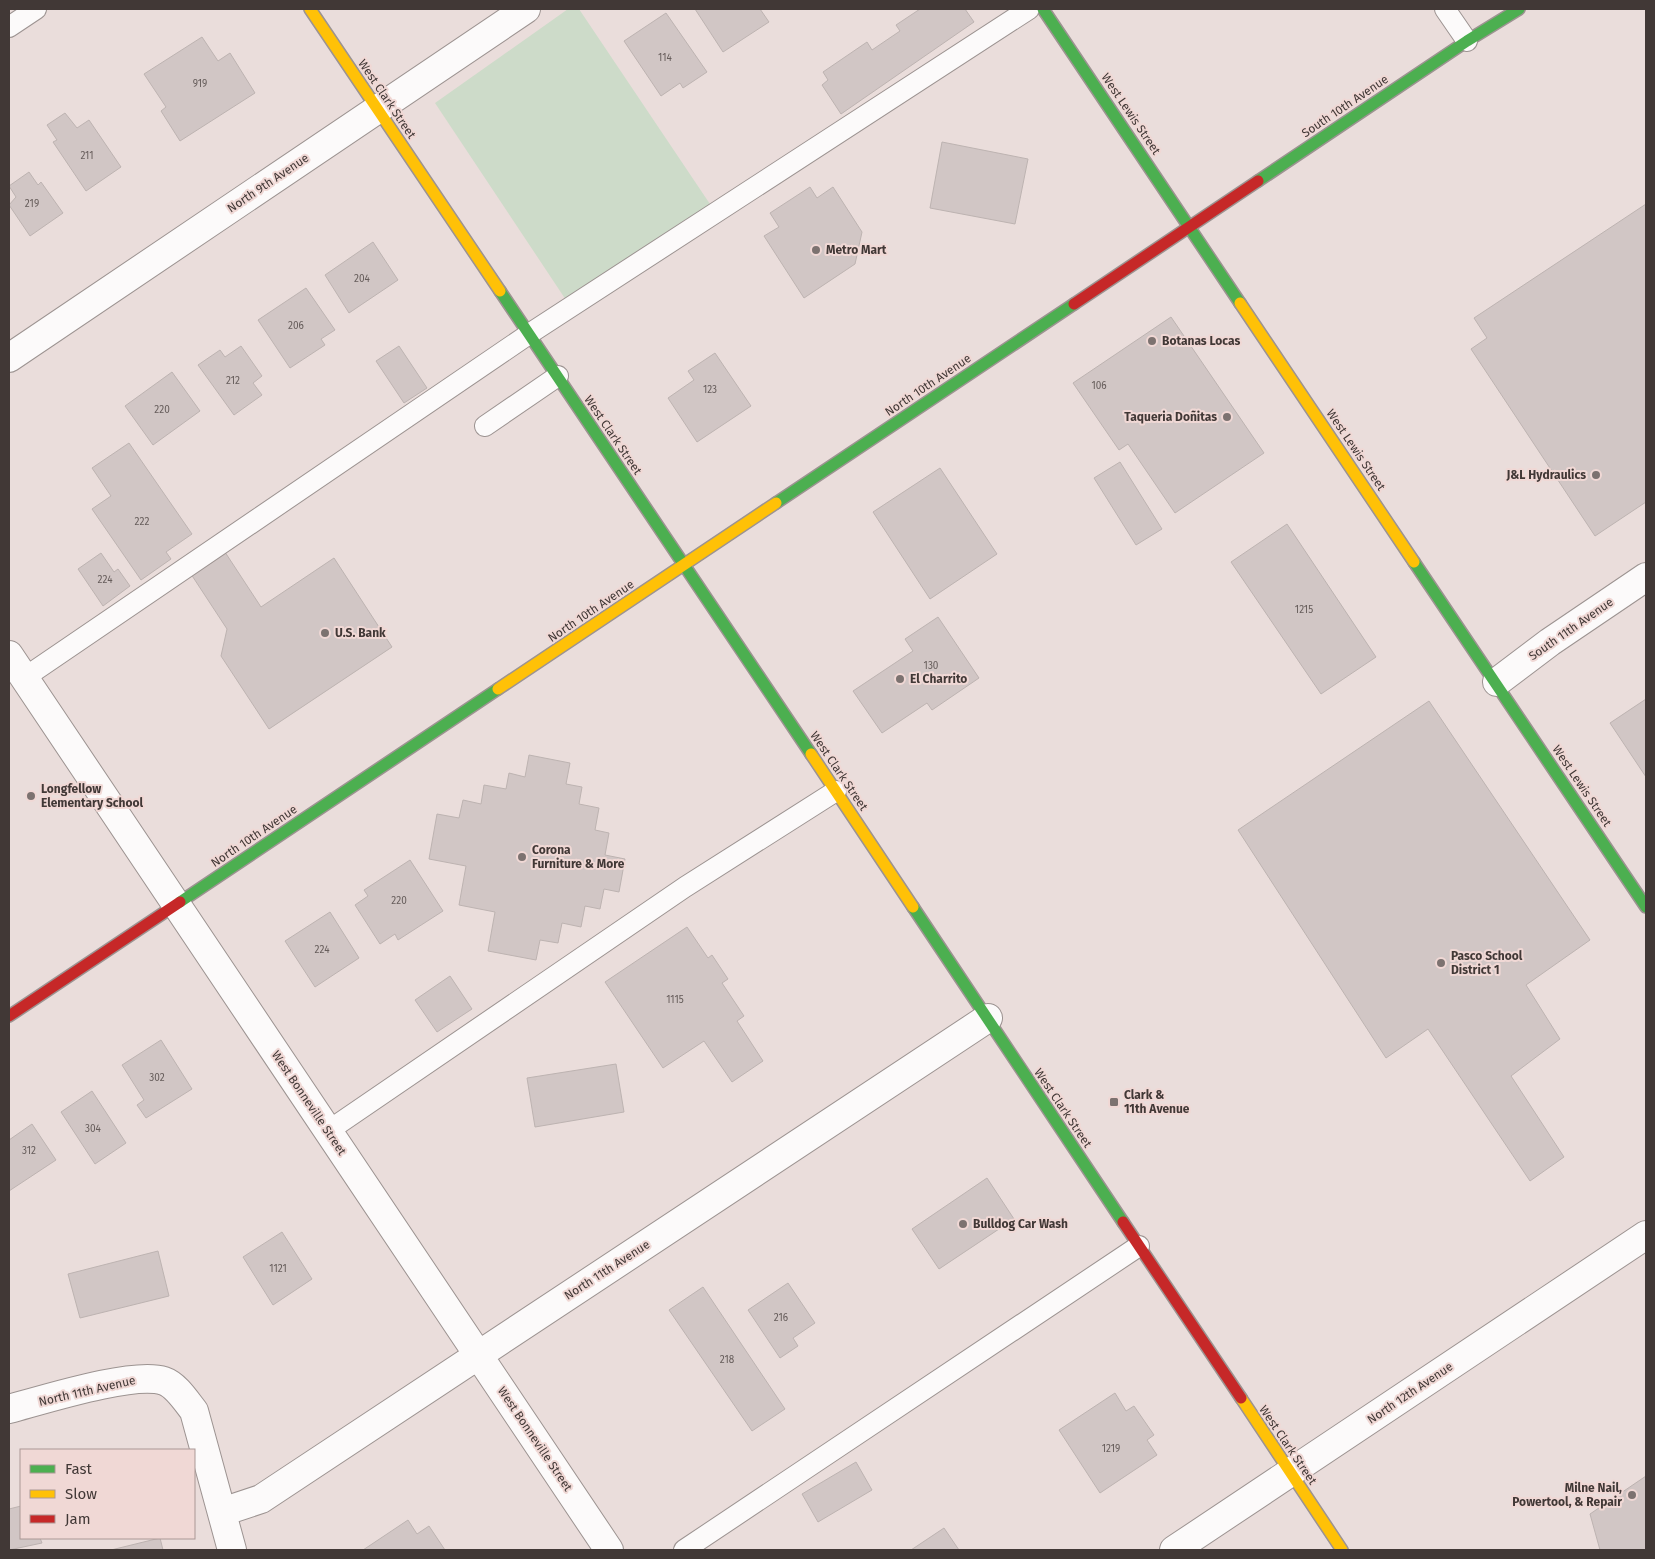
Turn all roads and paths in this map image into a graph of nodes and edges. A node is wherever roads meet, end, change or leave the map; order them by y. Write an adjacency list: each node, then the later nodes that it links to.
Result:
1 (36, 9): 8 (lane)
2 (310, 9): 10 (street, West Clark Street)
3 (526, 9): 10 (street, North 9th Avenue)
4 (1029, 9): 12 (lane)
5 (1043, 9): 11 (street, West Lewis Street)
6 (1445, 9): 9 (lane)
7 (1519, 9): 9 (street, South 10th Avenue)
8 (9, 28)
9 (1467, 41): 11 (street, South 10th Avenue)
10 (377, 109): 12 (street, West Clark Street); 13 (street, North 9th Avenue)
11 (1188, 227): 16 (street, North 10th Avenue); 20 (street, West Lewis Street)
12 (529, 334): 14 (street, West Clark Street); 19 (lane)
13 (9, 358)
14 (558, 376): 15 (lane); 16 (street, West Clark Street)
15 (485, 426)
16 (684, 565): 21 (street, West Clark Street); 22 (street, North 10th Avenue)
17 (1646, 577): 20 (street, South 11th Avenue)
18 (9, 655): 19 (street, West Bonneville Street)
19 (24, 678): 22 (street, West Bonneville Street)
20 (1497, 682): 23 (street, West Lewis Street)
21 (836, 792): 25 (street, West Clark Street); 26 (lane)
22 (176, 905): 24 (street, North 10th Avenue); 26 (street, West Bonneville Street)
23 (1646, 907)
24 (9, 1016)
25 (988, 1018): 28 (street, West Clark Street); 29 (street, North 11th Avenue)
26 (328, 1131): 29 (street, West Bonneville Street)
27 (1646, 1235): 31 (street, North 12th Avenue)
28 (1139, 1246): 31 (street, West Clark Street); 35 (lane)
29 (478, 1355): 32 (street, North 11th Avenue); 34 (street, West Bonneville Street)
30 (9, 1409): 32 (street, North 11th Avenue)
31 (1290, 1472): 36 (street, North 12th Avenue); 37 (street, West Clark Street)
32 (222, 1512): 33 (street)
33 (232, 1550)
34 (610, 1550)
35 (684, 1550)
36 (1174, 1550)
37 (1342, 1550)

